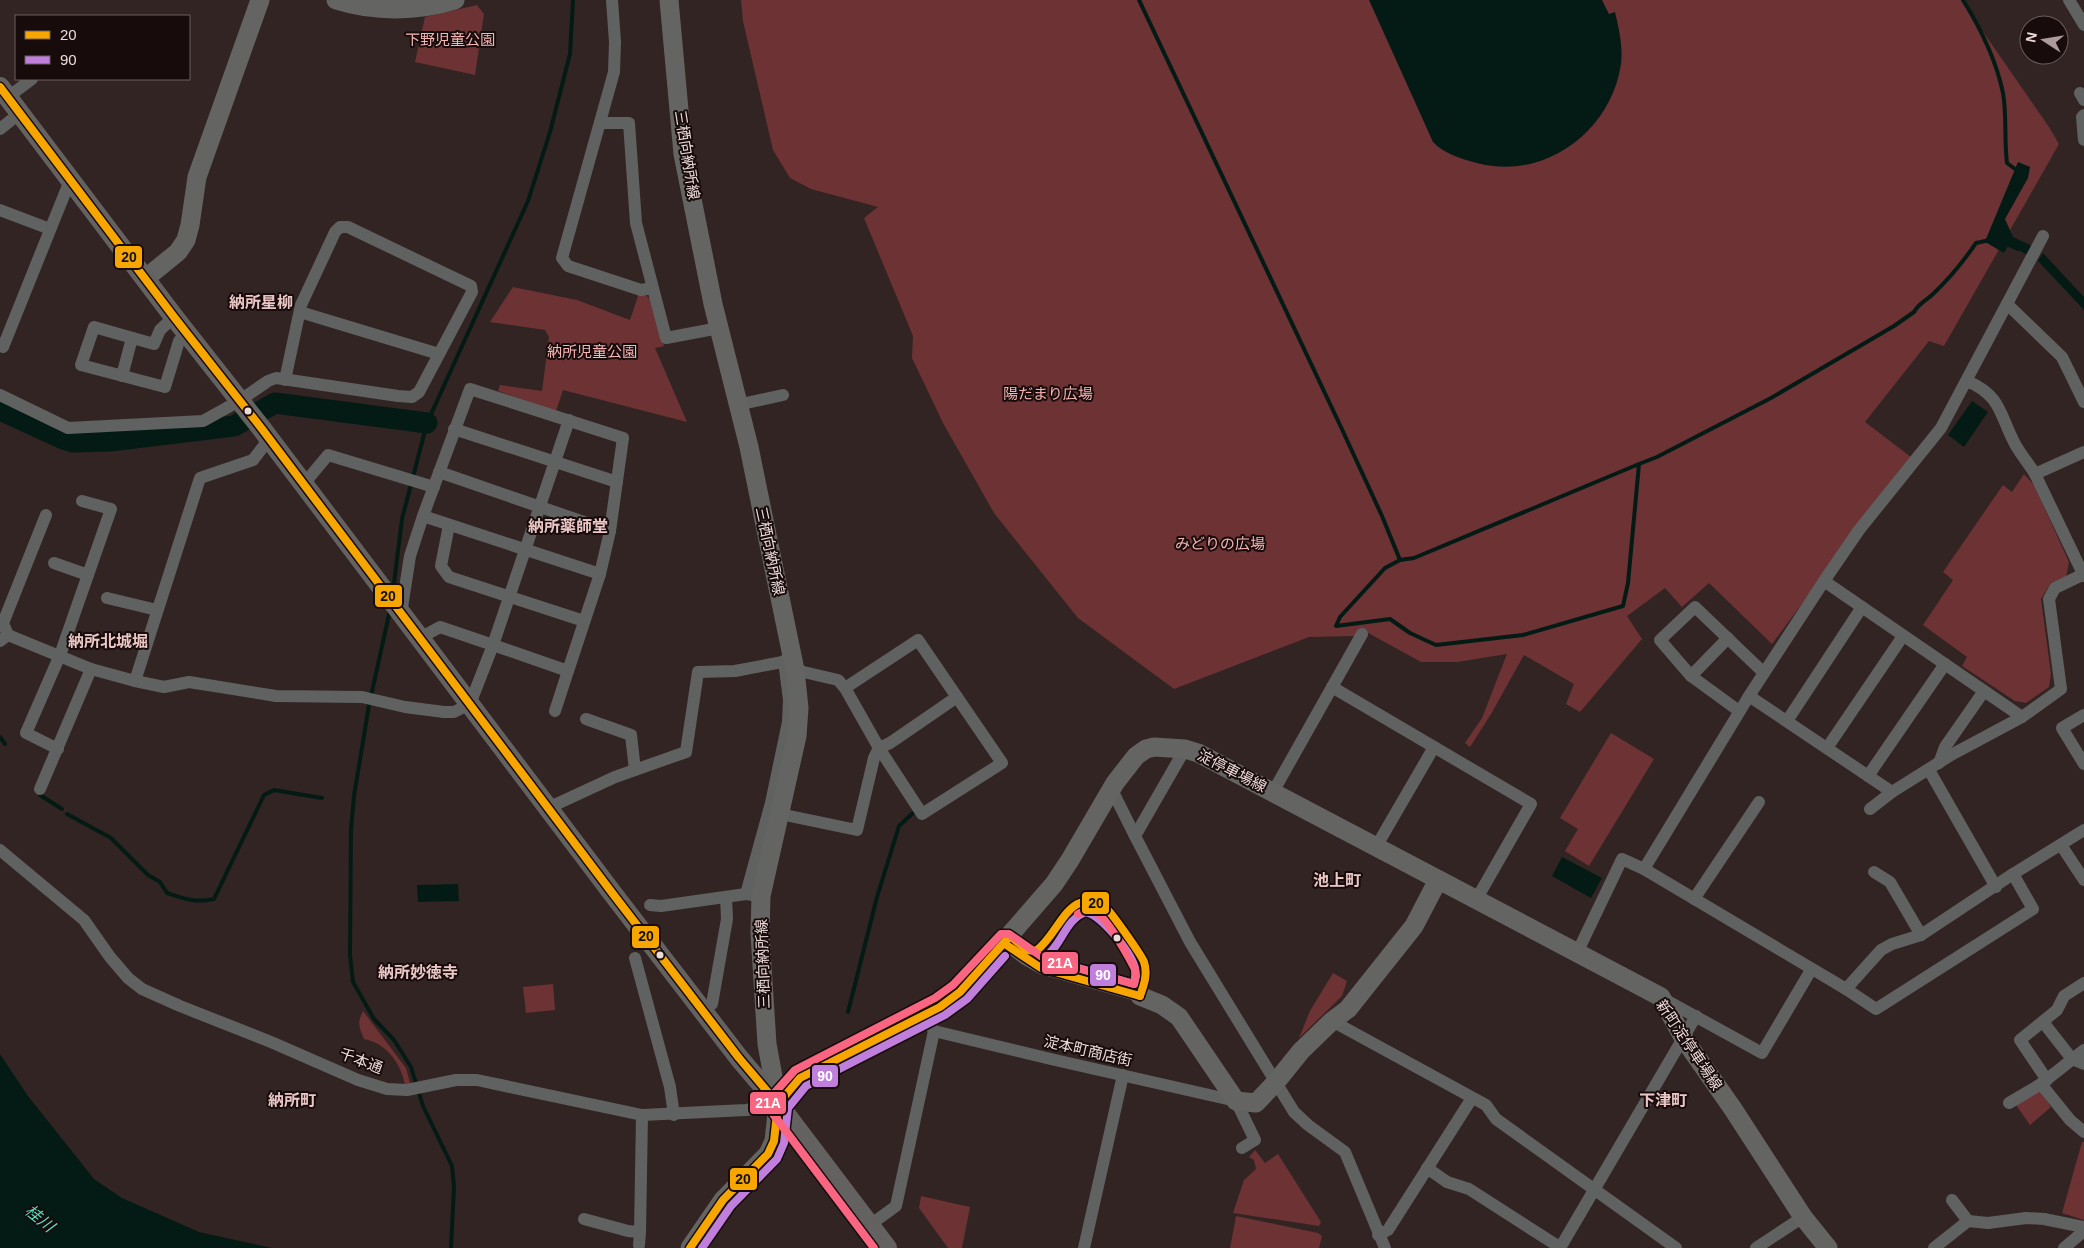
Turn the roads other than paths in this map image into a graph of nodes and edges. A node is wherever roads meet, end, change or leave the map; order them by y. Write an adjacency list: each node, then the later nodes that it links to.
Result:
1 (260, 0): 18 (main road)
2 (336, 0): 3 (main road)
3 (455, 0)
4 (612, 0): 11 (street)
5 (670, 0): 23 (main road, 三栖向納所線)
6 (2069, 0): 7 (street)
7 (2084, 25)
8 (31, 80): 9 (street)
9 (9, 99): 12 (street); 14 (main road)
10 (2084, 115): 13 (street)
11 (601, 123): 19 (street); 19 (street)
12 (0, 129)
13 (2084, 140)
14 (71, 178): 16 (street); 18 (main road)
15 (0, 210): 16 (street)
16 (50, 229): 26 (street)
17 (2043, 236): 20 (street)
18 (146, 278): 22 (main road)
19 (652, 288): 23 (street)
20 (2007, 304): 30 (street); 33 (street)
21 (300, 312): 27 (street); 27 (street); 29 (street)
22 (174, 317): 24 (main road); 25 (street)
23 (719, 328): 35 (main road, 三栖向納所線)
24 (188, 333): 28 (street); 34 (main road)
25 (132, 338): 28 (street); 28 (street)
26 (1, 348)
27 (439, 354): 29 (street)
28 (122, 376)
29 (285, 380): 34 (street)
30 (1967, 381): 42 (street); 57 (street)
31 (0, 395): 34 (street)
32 (783, 395): 35 (street)
33 (2084, 402)
34 (241, 403): 38 (main road)
35 (737, 405): 71 (main road, 三栖向納所線)
36 (569, 420): 37 (street); 40 (street); 43 (street)
37 (454, 429): 40 (street); 41 (street)
38 (265, 434): 44 (main road); 62 (street)
39 (2084, 452): 42 (street)
40 (555, 462): 43 (street); 47 (street)
41 (439, 472): 45 (street); 47 (street)
42 (2036, 474): 56 (street)
43 (617, 482): 51 (street)
44 (303, 485): 45 (street); 60 (main road)
45 (431, 486): 49 (street)
46 (82, 501): 55 (street)
47 (540, 507): 51 (street); 52 (street)
48 (46, 515): 66 (street)
49 (423, 516): 50 (street); 60 (street)
50 (449, 525): 52 (street); 58 (street)
51 (610, 531): 54 (street)
52 (526, 550): 54 (street); 58 (street)
53 (54, 563): 55 (street)
54 (600, 574): 63 (street)
55 (88, 575): 70 (street)
56 (2084, 575): 87 (street)
57 (1824, 581): 61 (street); 75 (street)
58 (510, 597): 63 (street); 69 (street)
59 (107, 598): 62 (street)
60 (395, 606): 67 (main road)
61 (1862, 607): 65 (street); 89 (street)
62 (158, 610): 77 (street)
63 (584, 621): 74 (street)
64 (1362, 634): 78 (street)
65 (1903, 636): 72 (street); 92 (street)
66 (4, 638): 70 (street)
67 (420, 638): 69 (street); 83 (main road)
68 (1728, 638): 75 (street); 76 (street); 76 (street)
69 (493, 645): 74 (street); 83 (street)
70 (60, 655): 73 (street); 93 (street)
71 (791, 664): 79 (street); 97 (street); 106 (main road, 三栖向納所線); 118 (street)
72 (1945, 664): 80 (street); 98 (street)
73 (90, 669): 77 (street); 93 (street)
74 (568, 671): 84 (street)
75 (1764, 673): 81 (street)
76 (1691, 676): 85 (street)
77 (135, 681): 83 (street)
78 (1332, 687): 90 (street); 101 (street)
79 (845, 688): 82 (street); 91 (street)
80 (1984, 691): 87 (street); 96 (street)
81 (1749, 696): 85 (street); 89 (street)
82 (957, 697): 91 (street); 91 (street)
83 (470, 704): 104 (main road)
84 (556, 711)
85 (1739, 711): 112 (street)
86 (2084, 715): 95 (street)
87 (2022, 717): 96 (street)
88 (586, 719): 97 (street)
89 (1787, 721): 92 (street)
90 (1434, 747): 109 (street); 121 (street)
91 (879, 748): 106 (street)
92 (1827, 748): 98 (street)
93 (58, 749): 100 (street)
94 (1185, 749): 99 (main road, 淀停車場線); 101 (main road, 淀停車場線); 108 (street)
95 (2084, 764)
96 (1934, 766): 102 (street); 117 (street)
97 (635, 770): 104 (street)
98 (1868, 776): 102 (street)
99 (1111, 788): 108 (street); 124 (main road, 淀停車場線)
100 (40, 789)
101 (1273, 792): 109 (main road, 淀停車場線)
102 (1892, 792): 105 (street)
103 (1759, 802): 120 (street)
104 (548, 808): 147 (main road)
105 (1870, 809)
106 (780, 814): 118 (main road, 三栖向納所線)
107 (2084, 830): 110 (street)
108 (1135, 836): 142 (street)
109 (1376, 846): 115 (main road, 淀停車場線)
110 (2061, 846): 114 (street); 116 (street)
111 (0, 850): 148 (street, 千本通)
112 (1644, 870): 120 (street); 125 (street)
113 (1874, 872): 123 (street)
114 (2013, 874): 117 (street); 129 (street)
115 (1438, 880): 121 (main road, 新町淀停車場線); 135 (main road)
116 (2084, 880)
117 (1996, 887): 123 (street)
118 (753, 895): 119 (street); 147 (main road, 三栖向納所線)
119 (726, 897): 122 (street); 133 (street)
120 (1694, 899): 127 (street)
121 (1476, 900): 125 (main road, 新町淀停車場線)
122 (650, 905)
123 (1921, 935): 129 (street)
124 (1004, 943): 130 (street); 137 (main road, 淀停車場線)
125 (1577, 953): 131 (main road, 新町淀停車場線)
126 (635, 958): 149 (street)
127 (1811, 970): 129 (street); 134 (street)
128 (2080, 986): 132 (street); 136 (street)
129 (1846, 989)
130 (1140, 996): 145 (main road)
131 (1661, 997): 134 (street); 138 (main road, 新町淀停車場線)
132 (2084, 1000)
133 (712, 1004)
134 (1696, 1016): 138 (street)
135 (1332, 1021): 142 (main road); 144 (street)
136 (2043, 1022): 140 (street); 143 (street)
137 (930, 1023): 141 (street, 淀本町商店街); 147 (main road, 淀停車場線); 158 (street)
138 (1684, 1039): 153 (street); 155 (main road, 新町淀停車場線)
139 (2084, 1050): 140 (street)
140 (2078, 1062): 143 (street)
141 (1123, 1075): 145 (street, 淀本町商店街); 166 (street)
142 (1276, 1082): 145 (main road); 162 (street)
143 (2044, 1082): 146 (street); 150 (street)
144 (1472, 1098): 152 (street); 153 (street)
145 (1236, 1100): 151 (street)
146 (2009, 1103)
147 (778, 1104): 149 (street, 千本通); 158 (main road); 164 (main road, 三栖向納所線)
148 (642, 1115): 149 (street, 千本通); 160 (street)
149 (674, 1115)
150 (2084, 1132)
151 (1242, 1148)
152 (1427, 1168): 162 (street); 168 (street)
153 (1594, 1188): 168 (street); 169 (street)
154 (1952, 1200): 157 (street)
155 (1803, 1217): 170 (street); 171 (main road, 新町淀停車場線)
156 (584, 1219): 160 (street)
157 (1968, 1221): 159 (street); 172 (street)
158 (870, 1225): 165 (main road)
159 (2084, 1227)
160 (640, 1232): 163 (street)
161 (2084, 1232): 173 (street)
162 (1378, 1235): 167 (street)
163 (639, 1245)
164 (690, 1248)
165 (887, 1248)
166 (1084, 1248)
167 (1384, 1248)
168 (1561, 1248)
169 (1676, 1248)
170 (1756, 1248)
171 (1828, 1248)
172 (1934, 1248)
173 (2064, 1248)

